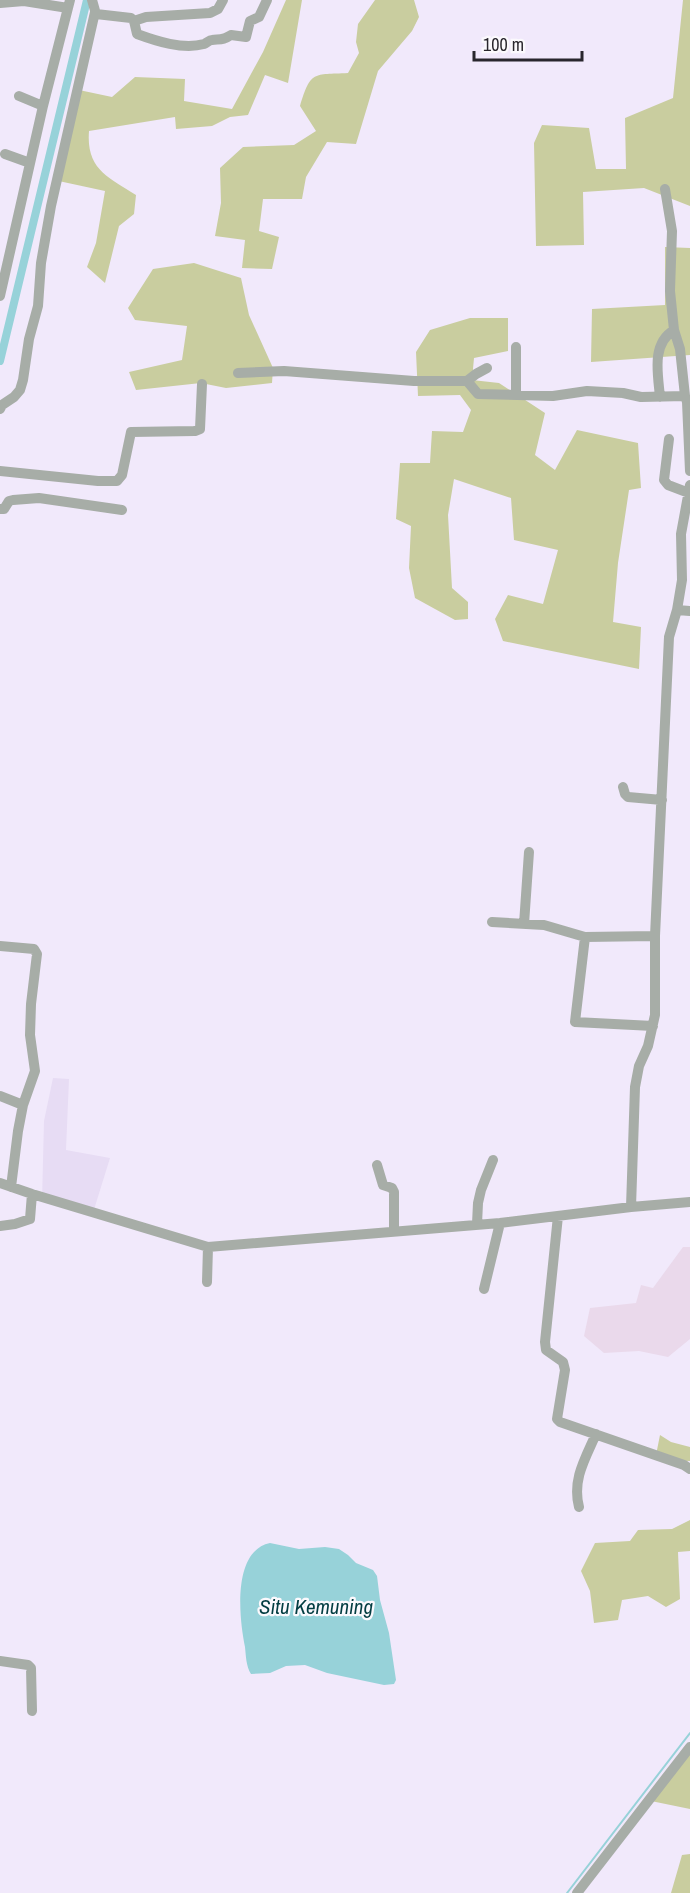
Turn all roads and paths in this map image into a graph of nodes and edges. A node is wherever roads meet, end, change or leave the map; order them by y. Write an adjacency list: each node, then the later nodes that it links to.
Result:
1 (92, 0): 6 (street)
2 (224, 0): 7 (street)
3 (267, 0): 7 (street)
4 (0, 3): 5 (street)
5 (69, 4): 9 (street)
6 (95, 12): 7 (street); 23 (street)
7 (134, 21)
8 (19, 96): 9 (street)
9 (43, 106): 11 (street)
10 (4, 154): 11 (street)
11 (30, 163): 13 (street)
12 (665, 189): 14 (street)
13 (0, 296)
14 (674, 330): 21 (street); 22 (street)
15 (516, 347): 20 (street)
16 (488, 368): 18 (street)
17 (238, 373): 18 (street)
18 (467, 381): 20 (street)
19 (202, 384): 25 (street)
20 (516, 394): 22 (street)
21 (685, 396): 22 (street); 26 (street)
22 (660, 397)
23 (0, 409)
24 (669, 439): 27 (street)
25 (0, 471)
26 (690, 471)
27 (689, 489): 30 (street)
28 (0, 509): 29 (street)
29 (122, 510)
30 (677, 610): 31 (street); 33 (street)
31 (690, 611)
32 (623, 787): 33 (street)
33 (662, 800): 37 (street)
34 (529, 852): 36 (street)
35 (492, 922): 36 (street)
36 (524, 924): 38 (street)
37 (655, 936): 38 (street); 40 (street)
38 (585, 937): 40 (street)
39 (0, 945): 42 (street)
40 (653, 1026): 49 (street)
41 (0, 1096): 42 (street)
42 (23, 1105): 46 (street)
43 (493, 1160): 52 (street)
44 (376, 1165): 54 (street)
45 (0, 1183): 46 (street)
46 (11, 1187): 47 (street)
47 (32, 1194): 53 (street); 55 (street)
48 (690, 1202): 49 (street)
49 (631, 1207): 50 (street)
50 (558, 1216): 51 (street); 58 (street)
51 (500, 1223): 52 (street); 57 (street)
52 (477, 1224): 54 (street)
53 (0, 1226)
54 (394, 1230): 55 (street)
55 (208, 1247): 56 (street)
56 (207, 1282)
57 (484, 1288)
58 (596, 1434): 59 (street); 60 (street)
59 (690, 1469)
60 (579, 1507)
61 (0, 1661): 62 (street)
62 (32, 1711)
63 (690, 1747): 64 (street)
64 (577, 1893)

